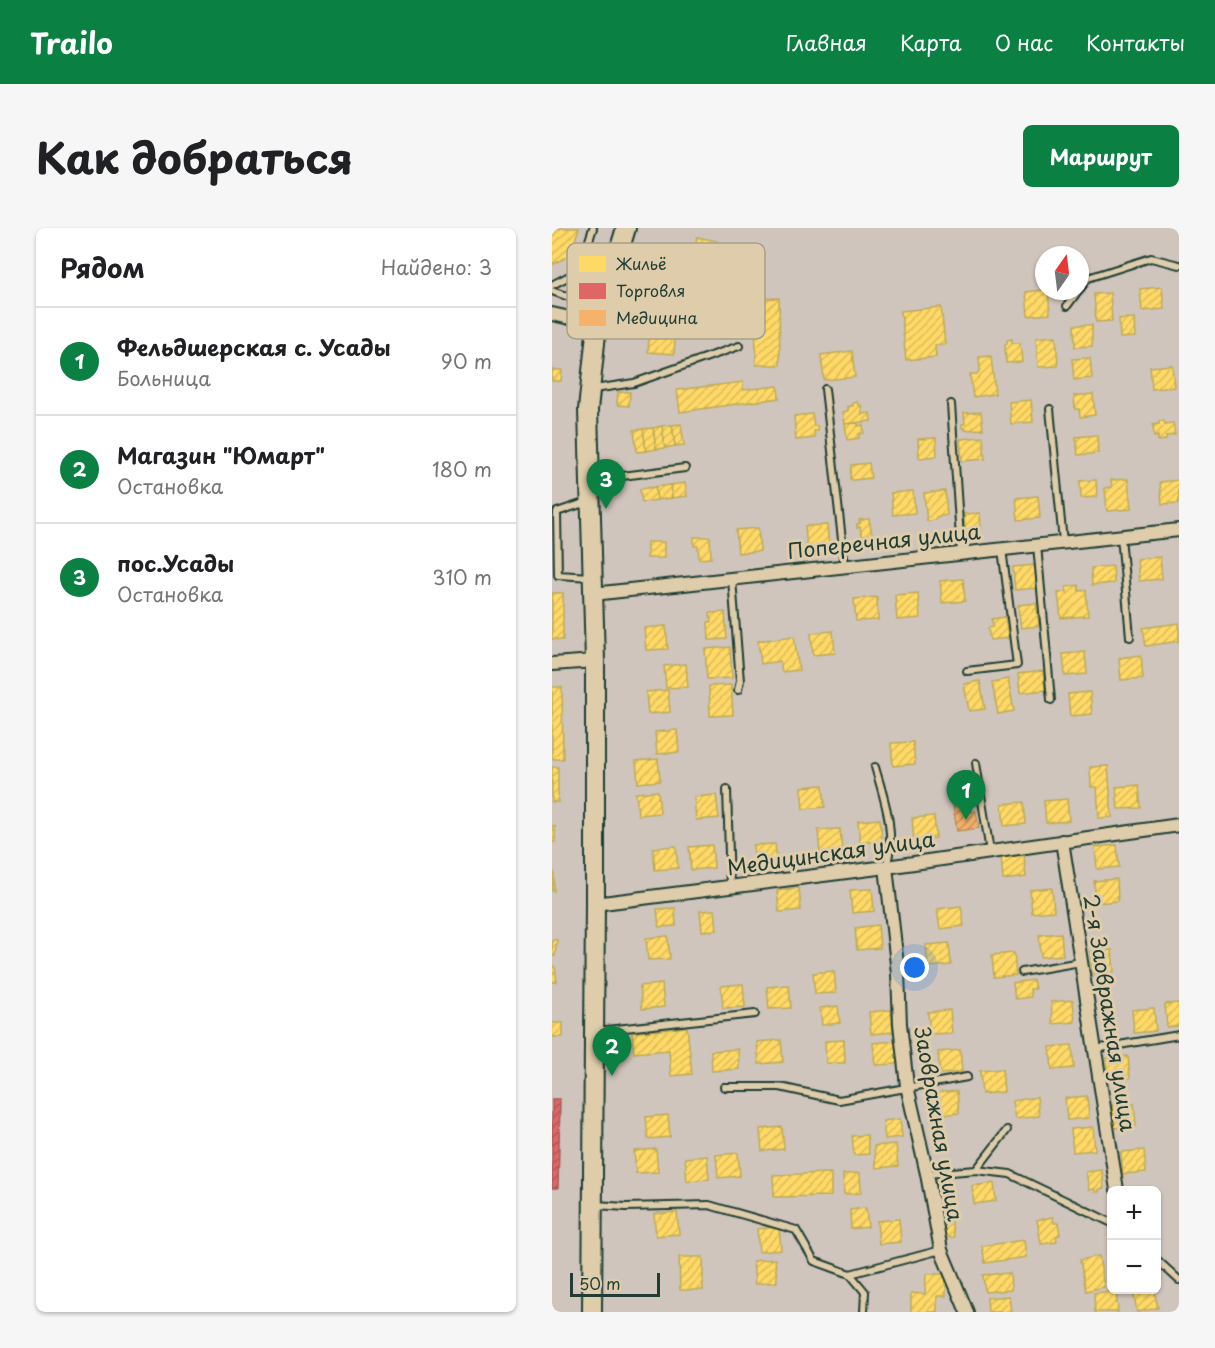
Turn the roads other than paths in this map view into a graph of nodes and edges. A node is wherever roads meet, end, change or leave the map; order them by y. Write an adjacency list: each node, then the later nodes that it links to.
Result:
1 (593, 228): 3 (lane)
2 (626, 228): 4 (street)
3 (588, 243)
4 (621, 243)
5 (1179, 265): 7 (lane)
6 (567, 277): 8 (lane)
7 (1089, 278)
8 (552, 285)
9 (552, 291): 10 (lane)
10 (567, 296)
11 (1072, 300): 12 (lane)
12 (1067, 306)
13 (552, 314): 14 (street)
14 (567, 317)
15 (594, 339): 17 (street)
16 (739, 346): 17 (lane)
17 (590, 389): 22 (street)
18 (825, 389): 30 (lane)
19 (951, 404): 29 (lane)
20 (1050, 409): 26 (lane)
21 (685, 468): 22 (lane)
22 (590, 480): 23 (street)
23 (591, 501): 32 (street); 32 (lane)
24 (1179, 530): 25 (street, Поперечная улица)
25 (1121, 536): 26 (street, Поперечная улица); 33 (lane)
26 (1063, 542): 27 (street, Поперечная улица)
27 (1037, 545): 28 (street, Поперечная улица); 38 (lane)
28 (1002, 549): 29 (street, Поперечная улица); 36 (lane)
29 (962, 554): 30 (street, Поперечная улица)
30 (845, 566): 31 (street, Поперечная улица)
31 (732, 579): 32 (street, Поперечная улица); 37 (lane)
32 (592, 586): 34 (street)
33 (1130, 637)
34 (595, 661): 35 (street); 47 (street)
35 (552, 664)
36 (967, 671)
37 (738, 690)
38 (1051, 700)
39 (976, 763): 44 (lane)
40 (875, 767): 45 (lane)
41 (727, 789): 46 (lane)
42 (1179, 825): 43 (street, Медицинская улица)
43 (1062, 842): 44 (street, Медицинская улица); 48 (street, 2-я Заовражная улица)
44 (990, 852): 45 (street, Медицинская улица)
45 (886, 867): 46 (street, Медицинская улица); 55 (street, Заовражная улица)
46 (730, 887): 47 (street, Медицинская улица)
47 (596, 904): 51 (street)
48 (1081, 962): 49 (lane); 53 (street, 2-я Заовражная улица)
49 (1022, 972)
50 (755, 1014): 51 (lane)
51 (594, 1031): 61 (street)
52 (1179, 1035): 53 (lane)
53 (1095, 1049): 60 (street, 2-я Заовражная улица)
54 (967, 1077): 55 (lane)
55 (907, 1086): 56 (lane); 59 (street, Заовражная улица)
56 (723, 1087)
57 (1007, 1130): 58 (lane)
58 (976, 1170): 59 (lane); 62 (lane)
59 (927, 1174): 63 (street, Заовражная улица)
60 (1116, 1186)
61 (593, 1204): 65 (lane); 67 (street)
62 (1107, 1221)
63 (941, 1250): 65 (lane); 69 (street, Заовражная улица)
64 (1161, 1264): 66 (lane)
65 (850, 1274): 68 (lane)
66 (1179, 1280)
67 (592, 1312)
68 (864, 1312)
69 (967, 1312)

